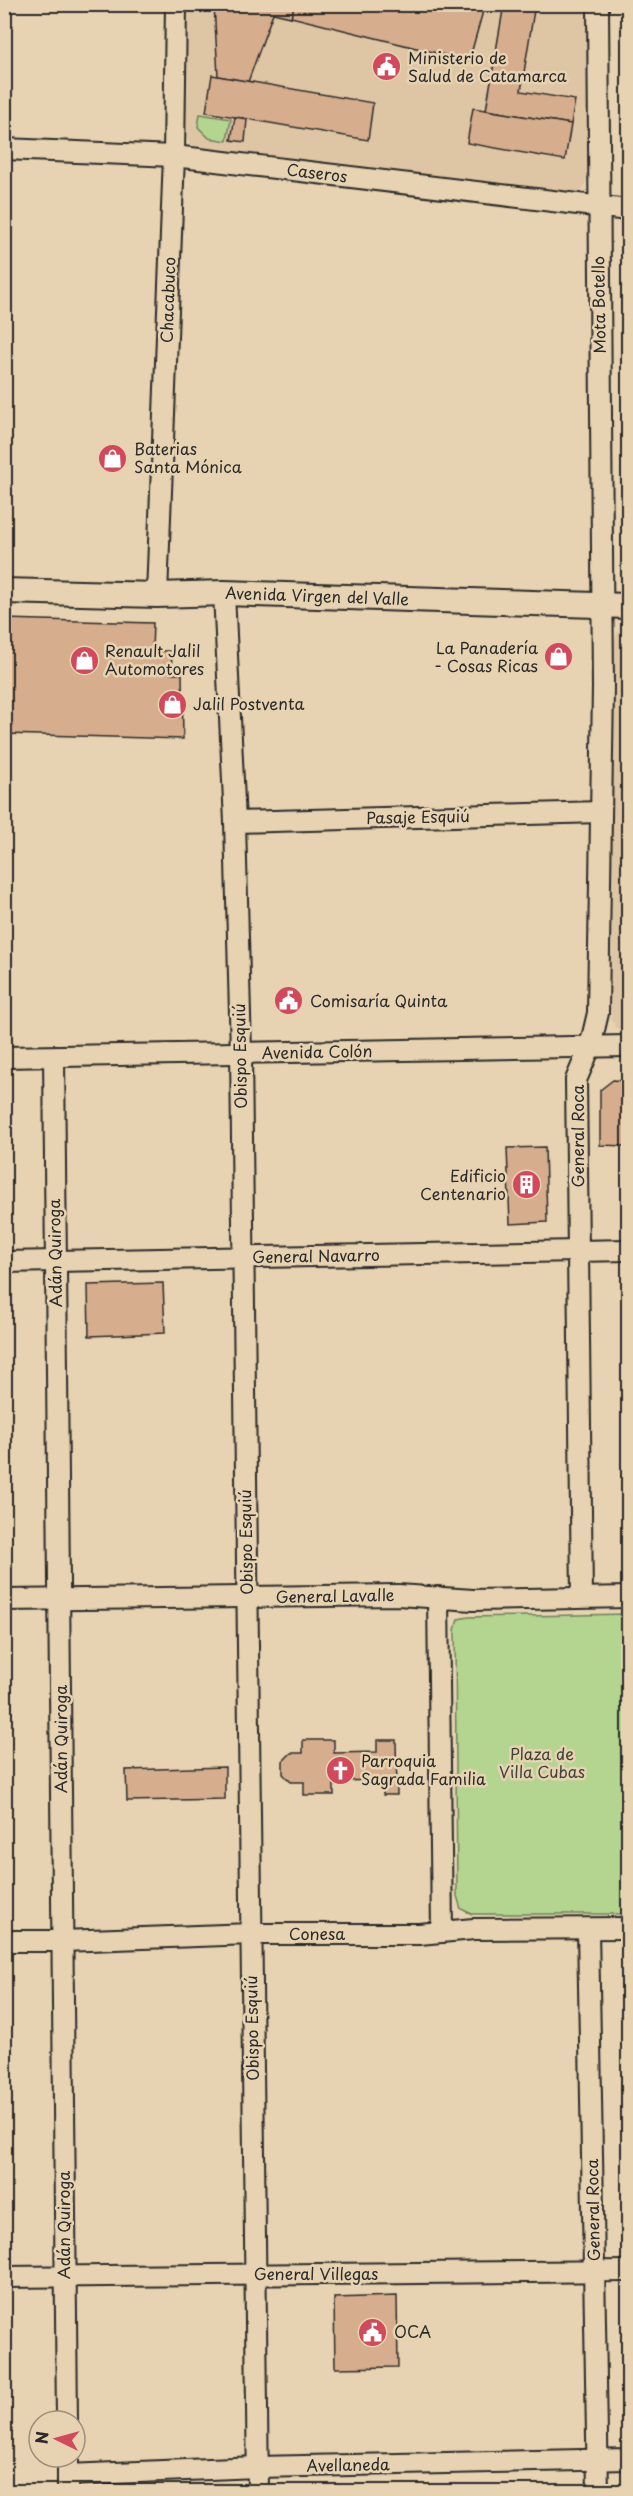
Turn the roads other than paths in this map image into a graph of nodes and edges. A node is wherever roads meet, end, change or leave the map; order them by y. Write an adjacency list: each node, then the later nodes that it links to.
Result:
1 (176, 4): 4 (street, Chacabuco)
2 (598, 4): 5 (street, Mota Botello)
3 (4, 149): 4 (street, Caseros)
4 (174, 156): 5 (street, Caseros); 9 (street, Chacabuco)
5 (598, 206): 6 (street, Caseros); 10 (street, Mota Botello)
6 (628, 210)
7 (4, 591): 9 (main road, Avenida Virgen del Valle)
8 (224, 592): 9 (main road, Avenida Virgen del Valle); 10 (main road, Avenida Virgen del Valle); 13 (street, Obispo Esquiú)
9 (158, 595)
10 (603, 606): 11 (main road, Avenida Virgen del Valle); 12 (street, General Roca)
11 (628, 606)
12 (601, 812): 13 (street, Pasaje Esquiú); 15 (street, General Roca)
13 (234, 822): 16 (street, Obispo Esquiú)
14 (628, 1046): 15 (street, Avenida Colón)
15 (590, 1047): 16 (street, Avenida Colón); 19 (street, General Roca)
16 (240, 1053): 18 (street, Avenida Colón); 21 (street, Obispo Esquiú)
17 (4, 1057): 18 (street, Avenida Colón)
18 (54, 1057): 23 (street, Adán Quiroga)
19 (579, 1250): 20 (street, General Navarro); 21 (street, General Navarro); 26 (street, General Roca)
20 (628, 1250)
21 (242, 1257): 23 (street, General Navarro); 24 (street, Obispo Esquiú)
22 (4, 1262): 23 (street, General Navarro)
23 (55, 1262): 28 (street, Adán Quiroga)
24 (247, 1597): 25 (street, General Lavalle); 28 (street, General Lavalle); 33 (street, Obispo Esquiú)
25 (438, 1597): 26 (street, General Lavalle); 32 (street)
26 (582, 1597): 27 (street, General Lavalle)
27 (628, 1597)
28 (60, 1599): 29 (street, General Lavalle); 35 (street, Adán Quiroga)
29 (4, 1600)
30 (628, 1928): 31 (street, Conesa)
31 (588, 1929): 32 (street, Conesa); 37 (street, General Roca)
32 (442, 1932): 33 (street, Conesa)
33 (251, 1934): 35 (street, Conesa); 38 (street, Obispo Esquiú)
34 (4, 1941): 35 (street, Conesa)
35 (62, 1941): 40 (street, Adán Quiroga)
36 (628, 2271): 37 (street, General Villegas)
37 (595, 2272): 38 (street, General Villegas); 42 (street, General Roca)
38 (255, 2274): 40 (street, General Villegas); 44 (street, Obispo Esquiú)
39 (4, 2277): 40 (street, General Villegas)
40 (64, 2277): 41 (street, Adán Quiroga)
41 (67, 2409)
42 (598, 2459): 43 (street, Avellaneda); 44 (street, Avellaneda); 47 (street, General Roca)
43 (628, 2459)
44 (258, 2467): 45 (street, Avellaneda); 46 (street, Obispo Esquiú)
45 (68, 2475)
46 (258, 2492)
47 (598, 2492)

